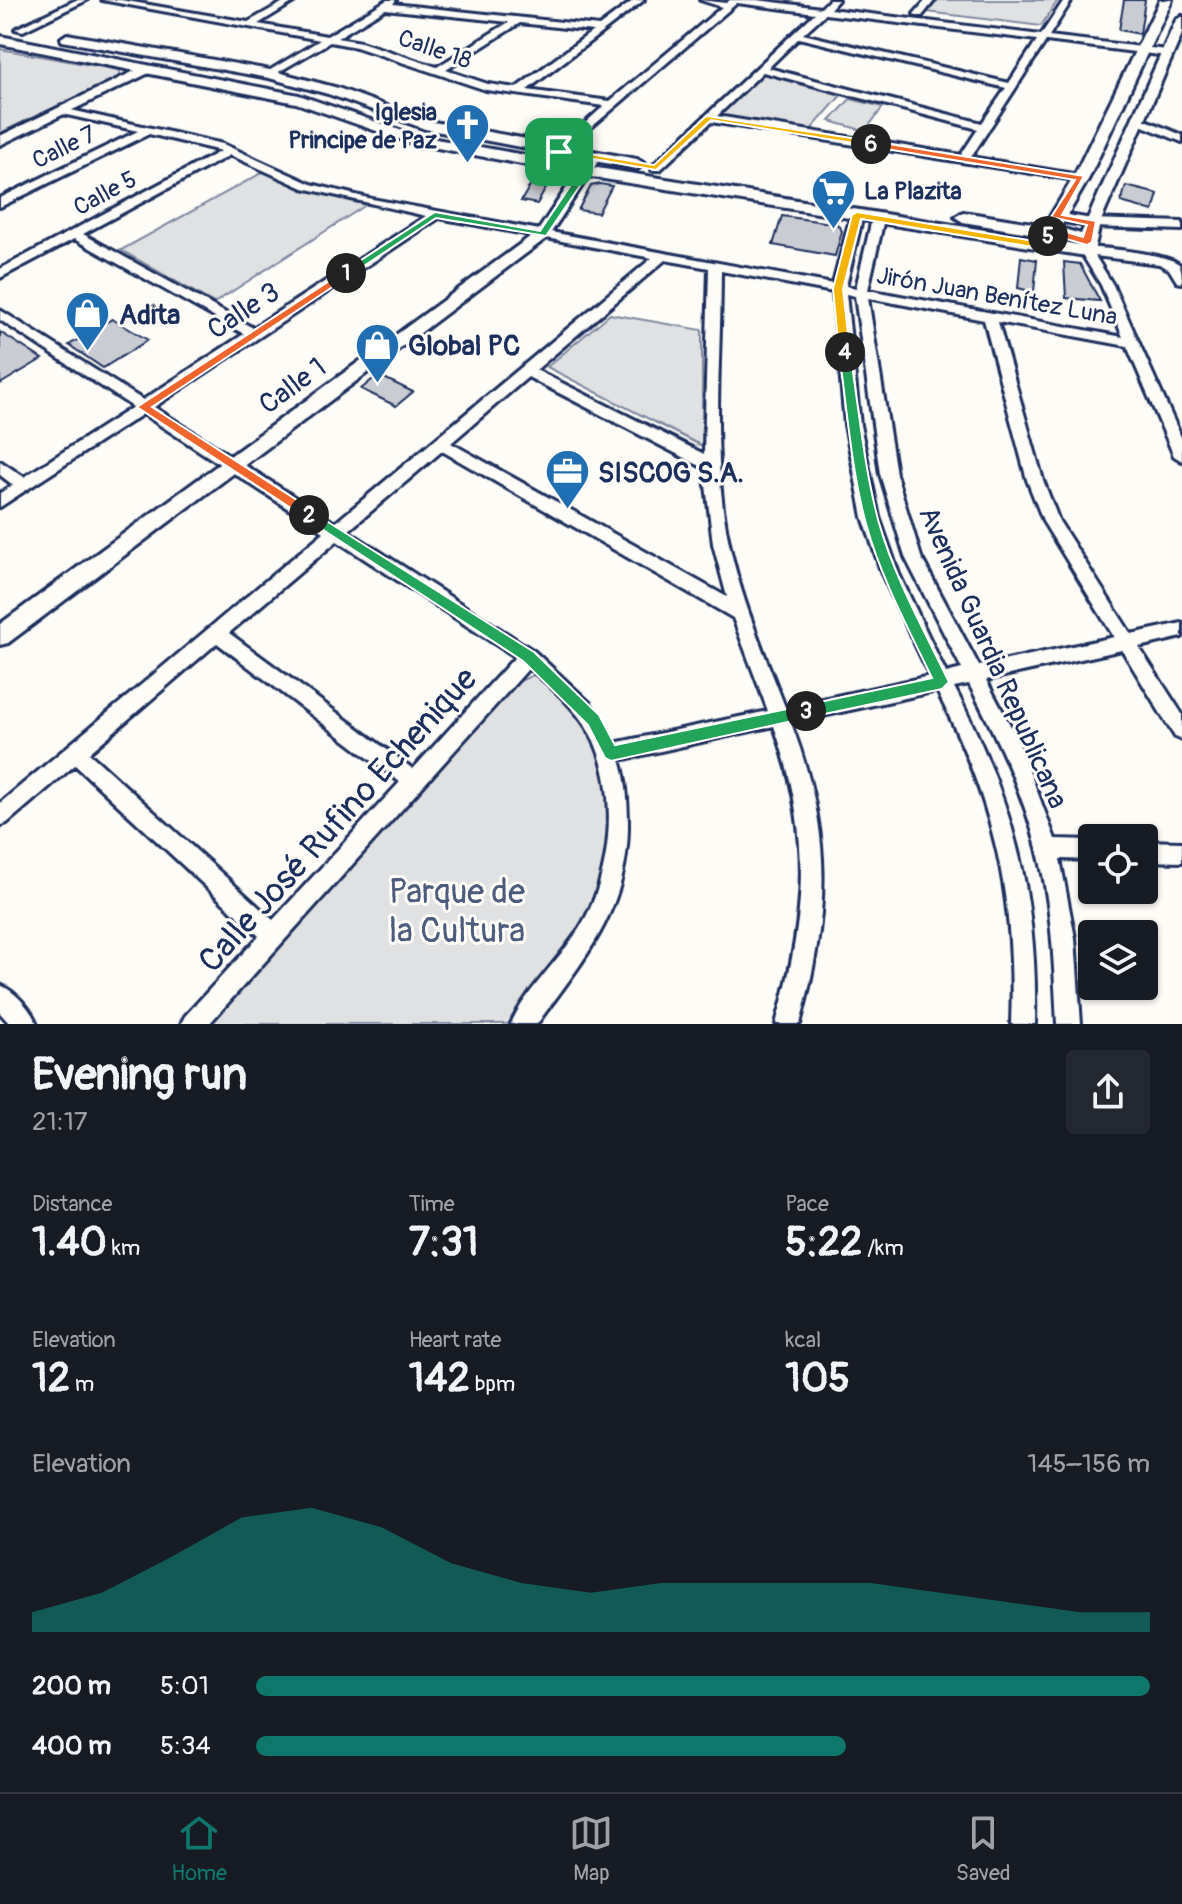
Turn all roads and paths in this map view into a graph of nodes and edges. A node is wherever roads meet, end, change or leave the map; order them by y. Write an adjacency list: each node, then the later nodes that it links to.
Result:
1 (83, 0): 19 (street)
2 (106, 0): 17 (street, Calle 18)
3 (293, 0): 17 (street)
4 (393, 0): 13 (street)
5 (640, 0): 20 (street)
6 (704, 0): 11 (street)
7 (794, 0): 12 (street)
8 (931, 0): 14 (street)
9 (1068, 0): 22 (street)
10 (1166, 0): 26 (main road)
11 (733, 2): 12 (street); 34 (street)
12 (829, 5): 14 (street); 22 (street); 23 (street)
13 (384, 6): 15 (street); 24 (street)
14 (919, 14): 22 (street)
15 (520, 19): 20 (street); 30 (street)
16 (1182, 20): 27 (main road)
17 (251, 24): 24 (street, Calle 18)
18 (0, 25): 19 (main road)
19 (20, 29): 21 (main road)
20 (601, 29): 33 (street)
21 (41, 33): 28 (main road); 31 (main road)
22 (1046, 34): 26 (street); 32 (street)
23 (796, 35): 29 (street); 32 (street)
24 (329, 38): 30 (street, Calle 18); 31 (street)
25 (0, 40): 28 (main road)
26 (1144, 46): 27 (street); 47 (main road)
27 (1169, 49): 37 (main road)
28 (147, 69): 35 (street); 43 (main road)
29 (761, 69): 36 (street); 38 (street)
30 (436, 72): 33 (street, Calle 18)
31 (270, 74): 43 (main road)
32 (1011, 86): 38 (street)
33 (519, 91): 34 (street, Calle 18)
34 (611, 104): 43 (street)
35 (62, 111): 39 (street, Jirón Juan Benítez Luna); 41 (street)
36 (709, 118): 44 (street); 46 (street)
37 (1137, 120): 40 (street); 52 (main road)
38 (984, 127): 44 (street)
39 (148, 130): 42 (street, Jirón Juan Benítez Luna); 48 (street, Calle 7)
40 (1182, 139)
41 (0, 141)
42 (230, 151): 49 (street, Jirón Juan Benítez Luna); 55 (street, Calle 5)
43 (557, 159): 45 (main road)
44 (964, 159): 47 (street)
45 (589, 164): 46 (main road); 50 (main road); 56 (street, Calle 1)
46 (656, 168): 54 (main road)
47 (1081, 178): 54 (main road)
48 (0, 203)
49 (435, 215): 56 (street, Jirón Juan Benítez Luna); 66 (street, Calle 3)
50 (857, 215): 51 (main road); 62 (street, Avenida Guardia Republicana)
51 (878, 219): 54 (main road); 63 (street, Avenida Guardia Republicana)
52 (1092, 223): 53 (street); 54 (street); 57 (main road)
53 (1182, 226)
54 (1052, 232): 57 (main road)
55 (74, 234): 60 (street, Calle 5); 66 (street)
56 (543, 234): 58 (street, Jirón Juan Benítez Luna); 72 (street, Calle 1)
57 (1086, 246): 61 (street); 67 (street)
58 (662, 256): 59 (street, Jirón Juan Benítez Luna); 68 (street)
59 (715, 266): 62 (street, Jirón Juan Benítez Luna); 73 (street)
60 (0, 274)
61 (1182, 279)
62 (838, 289): 63 (street, Jirón Juan Benítez Luna); 85 (street, Avenida Guardia Republicana)
63 (861, 293): 65 (street, Jirón Juan Benítez Luna); 84 (street, Avenida Guardia Republicana)
64 (0, 314): 69 (street)
65 (990, 317): 67 (street, Jirón Juan Benítez Luna); 82 (street)
66 (253, 334): 69 (street, Calle 3)
67 (1132, 343): 71 (street)
68 (525, 370): 70 (street); 73 (street)
69 (143, 407): 72 (street); 75 (street, Calle 3)
70 (440, 443): 77 (street); 78 (street)
71 (1182, 456)
72 (232, 464): 77 (street); 81 (street, Calle 1)
73 (712, 465): 78 (street)
74 (0, 467): 75 (street)
75 (24, 485): 76 (street, Calle 3)
76 (0, 501)
77 (335, 532): 80 (street); 83 (street)
78 (739, 613): 86 (street)
79 (1182, 630): 82 (street)
80 (216, 633): 88 (street); 90 (street)
81 (0, 636)
82 (1126, 642): 84 (street); 87 (street)
83 (528, 656): 89 (street); 90 (street, Calle José Rufino Echenique)
84 (974, 675): 85 (street); 92 (street, Avenida Guardia Republicana)
85 (942, 682): 86 (street); 102 (street, Avenida Guardia Republicana)
86 (779, 717): 89 (street); 101 (street)
87 (1182, 731)
88 (75, 752): 91 (street); 96 (street)
89 (611, 753): 100 (street)
90 (414, 781): 96 (street, Calle José Rufino Echenique)
91 (0, 816)
92 (1048, 849): 93 (street); 103 (street, Avenida Guardia Republicana)
93 (1078, 850)
94 (1158, 851): 95 (street)
95 (1182, 852)
96 (274, 935): 99 (street, Calle José Rufino Echenique)
97 (0, 996): 98 (street)
98 (25, 1024)
99 (193, 1024)
100 (523, 1024)
101 (788, 1024)
102 (1023, 1024)
103 (1069, 1024)

